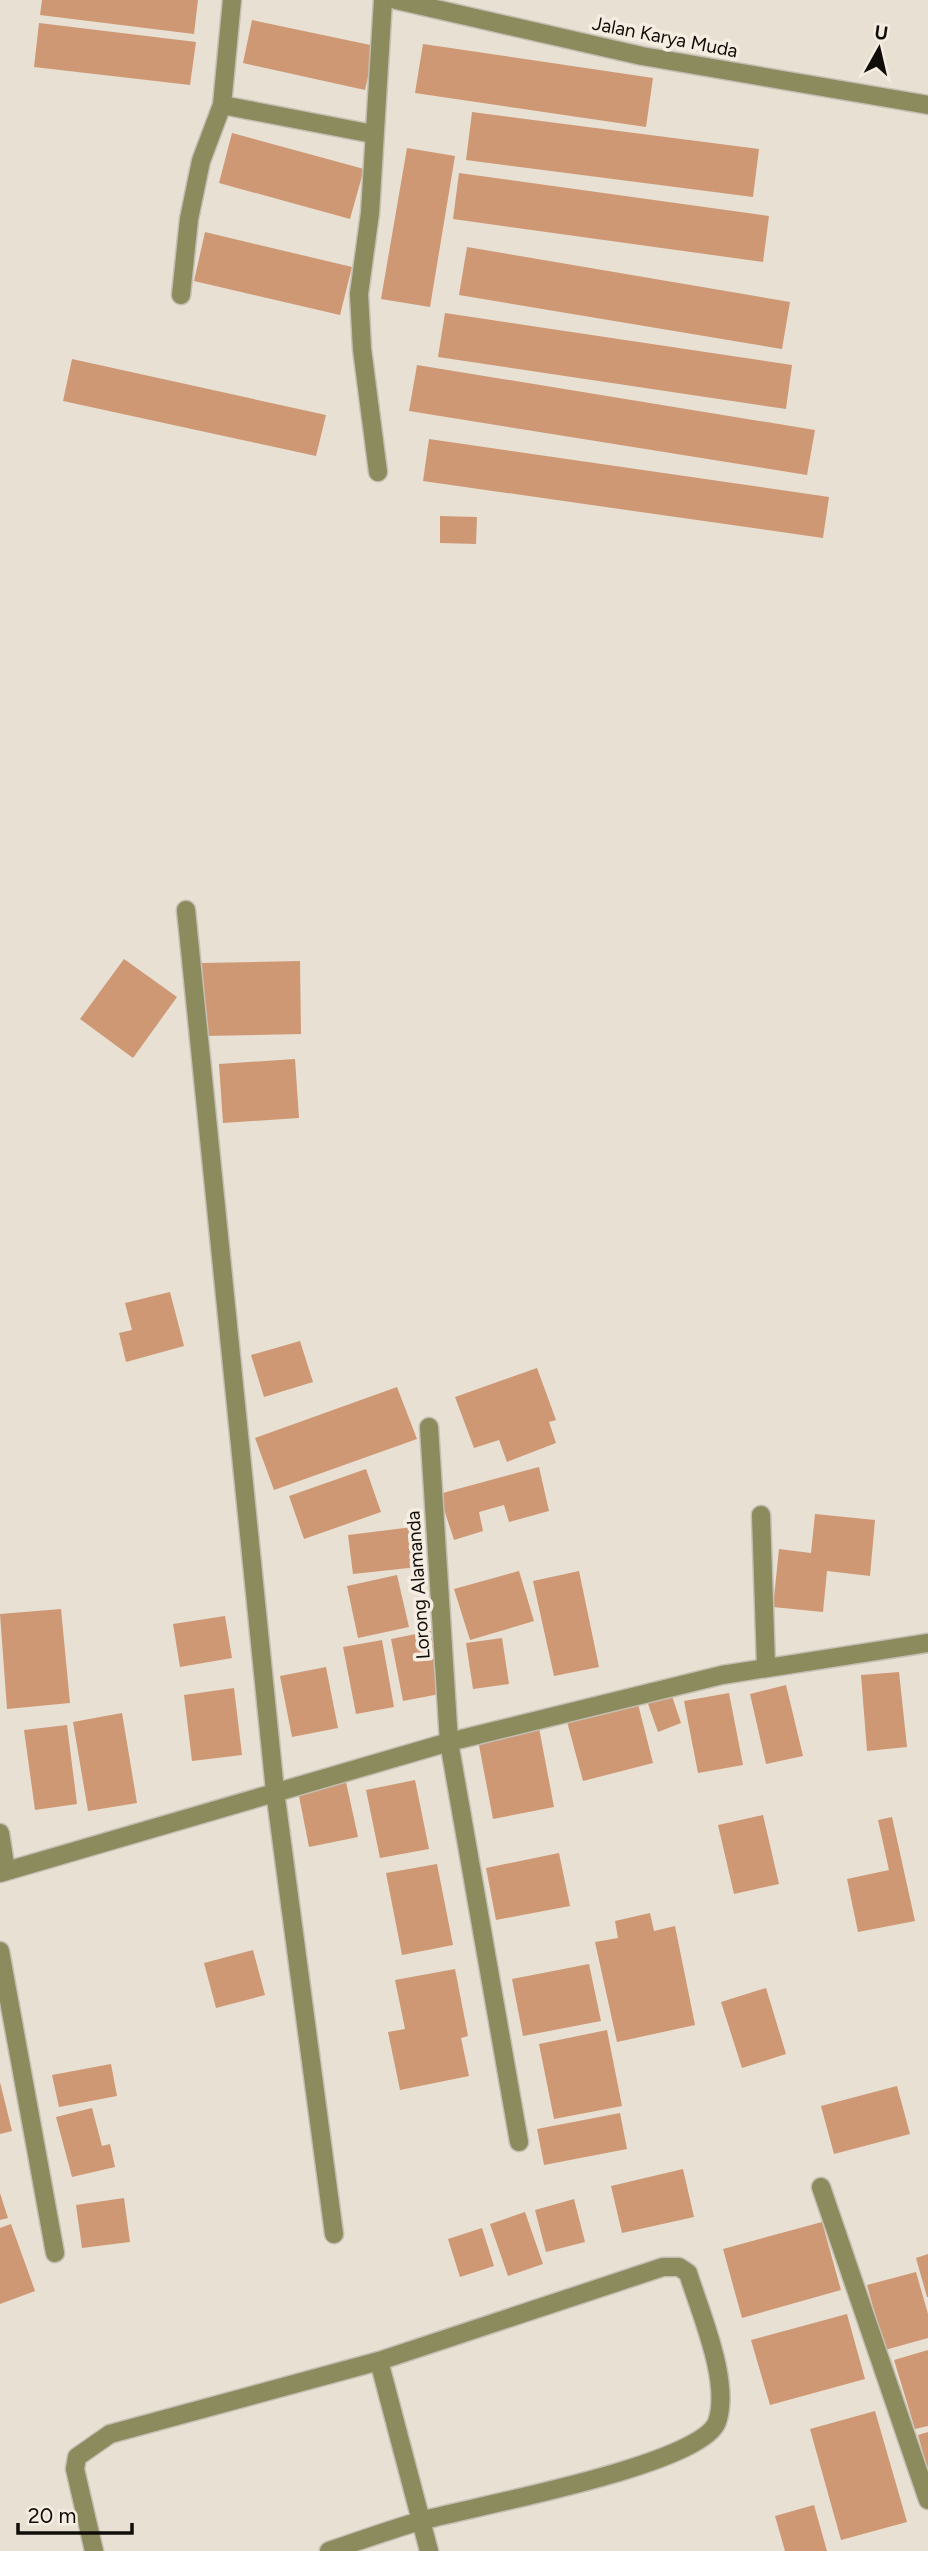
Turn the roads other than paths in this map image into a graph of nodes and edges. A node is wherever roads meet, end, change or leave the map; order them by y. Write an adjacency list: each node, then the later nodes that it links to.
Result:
1 (232, 0): 4 (street)
2 (383, 0): 6 (street)
3 (397, 0): 5 (street, Jalan Karya Muda)
4 (222, 105): 6 (street); 7 (street)
5 (928, 105)
6 (373, 134): 8 (street)
7 (181, 295)
8 (378, 472)
9 (186, 910): 15 (street)
10 (429, 1427): 14 (street, Lorong Alamanda)
11 (761, 1514): 13 (street)
12 (928, 1643): 13 (street)
13 (766, 1666): 14 (street)
14 (449, 1741): 15 (street); 19 (street, Lorong Alamanda)
15 (275, 1791): 17 (street); 21 (street)
16 (0, 1833): 17 (street)
17 (3, 1872)
18 (0, 1951): 22 (street)
19 (519, 2142)
20 (821, 2187): 24 (street)
21 (334, 2234)
22 (55, 2253)
23 (379, 2361): 25 (street); 25 (street); 26 (street)
24 (928, 2500)
25 (420, 2521): 27 (street); 28 (street)
26 (94, 2551)
27 (329, 2551)
28 (429, 2551)

